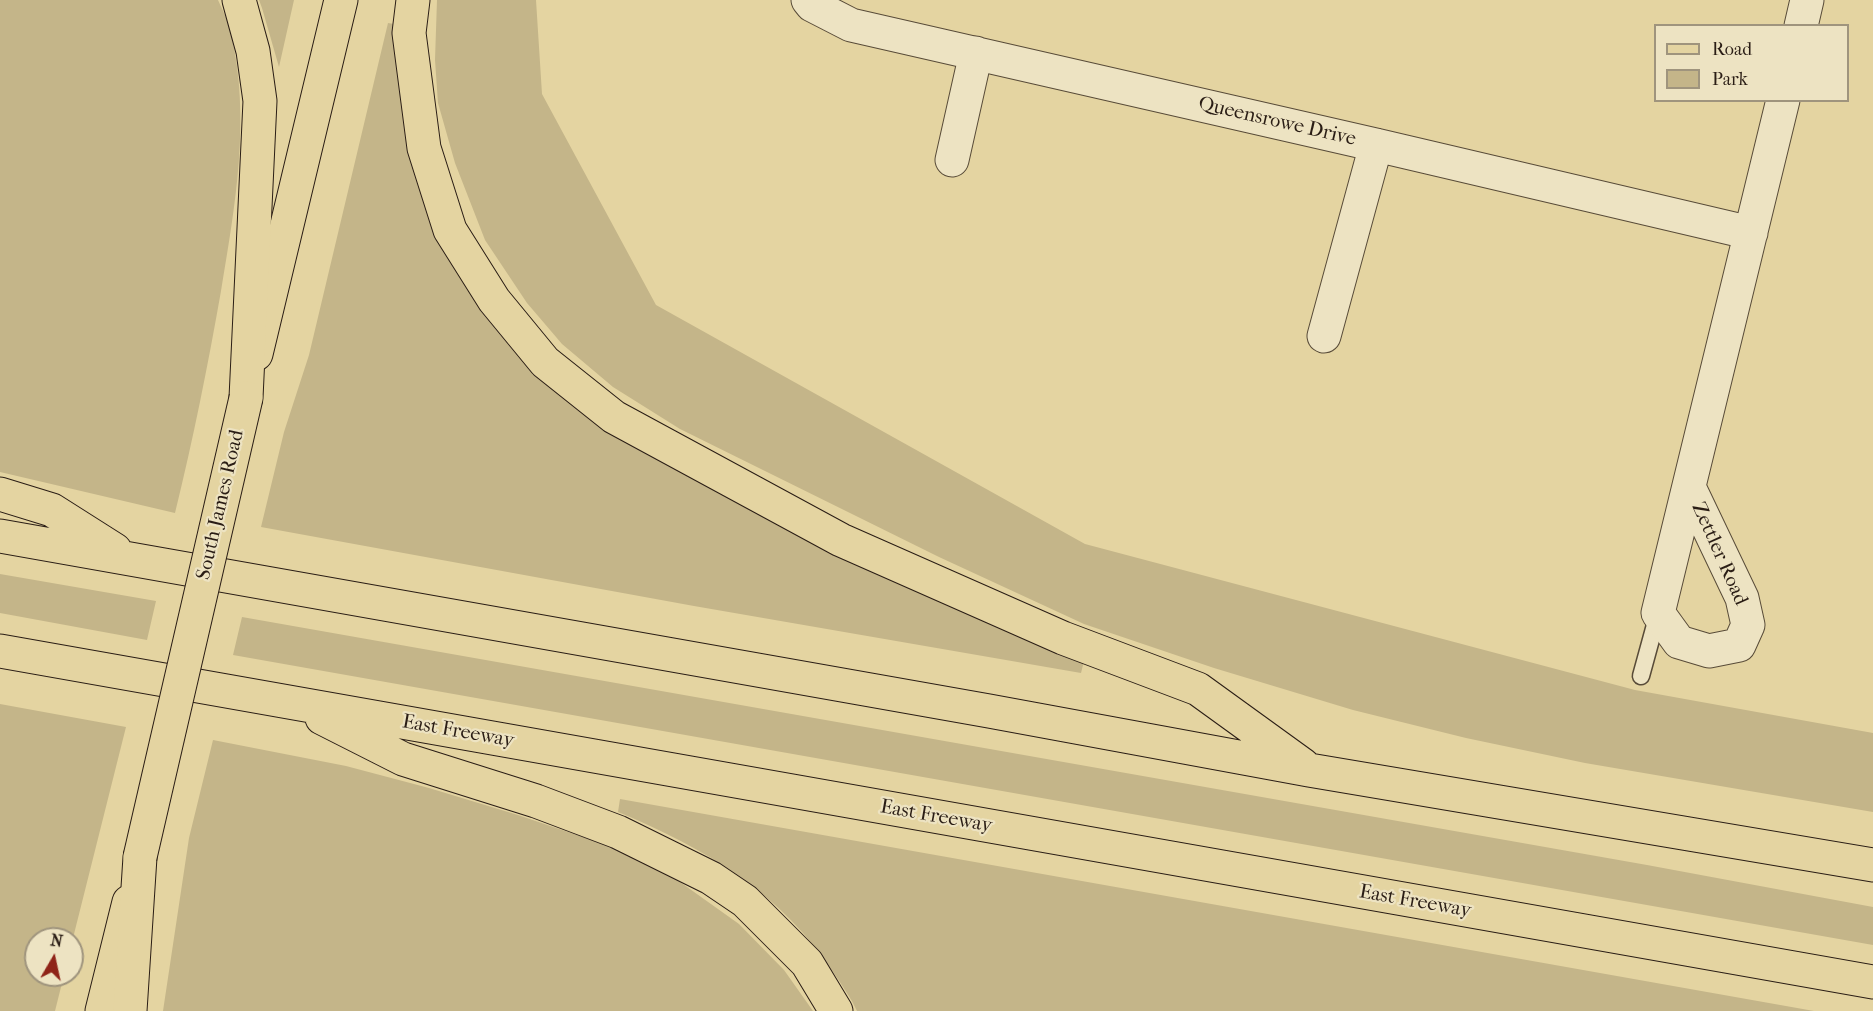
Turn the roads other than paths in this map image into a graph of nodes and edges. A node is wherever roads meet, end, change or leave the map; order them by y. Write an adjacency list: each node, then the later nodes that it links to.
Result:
1 (239, 0): 13 (main road)
2 (341, 0): 13 (main road, South James Road)
3 (413, 0): 22 (main road)
4 (808, 0): 7 (street, Queensrowe Drive)
5 (1807, 0): 6 (street)
6 (1801, 24)
7 (976, 54): 9 (street, Queensrowe Drive); 10 (street)
8 (1783, 102): 11 (street, Zettler Road)
9 (1376, 145): 11 (street, Queensrowe Drive); 12 (street)
10 (952, 160)
11 (1751, 233): 14 (street, Zettler Road)
12 (1324, 336)
13 (246, 398): 23 (main road, South James Road, bridge)
14 (1689, 487): 18 (street, Zettler Road); 18 (street, Zettler Road)
15 (0, 494): 17 (main road)
16 (0, 536): 17 (main road)
17 (129, 560): 22 (main road)
18 (1659, 613): 20 (lane)
19 (0, 651): 21 (main road, East Freeway)
20 (1641, 676)
21 (291, 702): 25 (main road, East Freeway); 28 (main road)
22 (1309, 770): 24 (main road)
23 (140, 857): 26 (main road, South James Road); 27 (main road)
24 (1873, 866)
25 (1873, 981)
26 (102, 1011)
27 (130, 1011)
28 (836, 1011)

